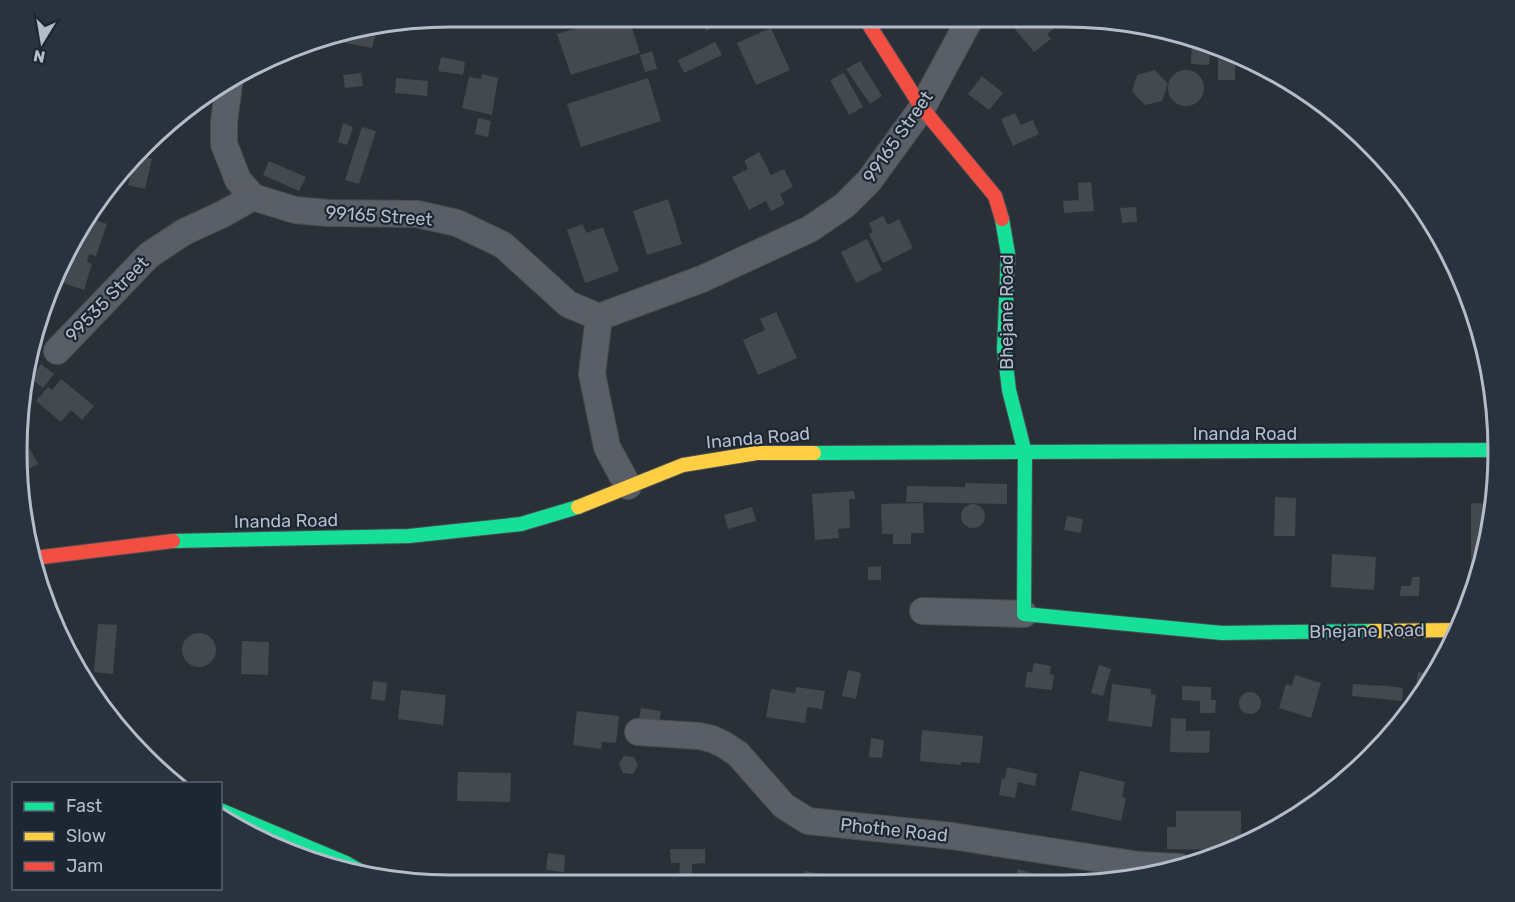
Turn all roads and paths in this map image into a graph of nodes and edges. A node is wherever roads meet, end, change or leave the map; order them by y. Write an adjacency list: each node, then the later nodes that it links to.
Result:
1 (870, 27): 4 (street, Bhejane Road)
2 (966, 27): 4 (street, 99165 Street)
3 (228, 90): 5 (street)
4 (922, 108): 6 (street, 99165 Street); 9 (street, Bhejane Road)
5 (254, 197): 6 (street, 99165 Street); 7 (street, 99535 Street)
6 (599, 317): 10 (street)
7 (57, 351)
8 (1488, 450): 9 (street, Inanda Road)
9 (1025, 453): 10 (street, Inanda Road); 13 (street, Bhejane Road)
10 (628, 486): 11 (street, Inanda Road)
11 (40, 557)
12 (923, 611): 13 (street, Bhejane Road)
13 (1024, 614): 14 (street, Bhejane Road)
14 (1448, 630)
15 (638, 732): 18 (street, Phothe Road)
16 (234, 815): 17 (street)
17 (342, 861)
18 (1153, 866)

